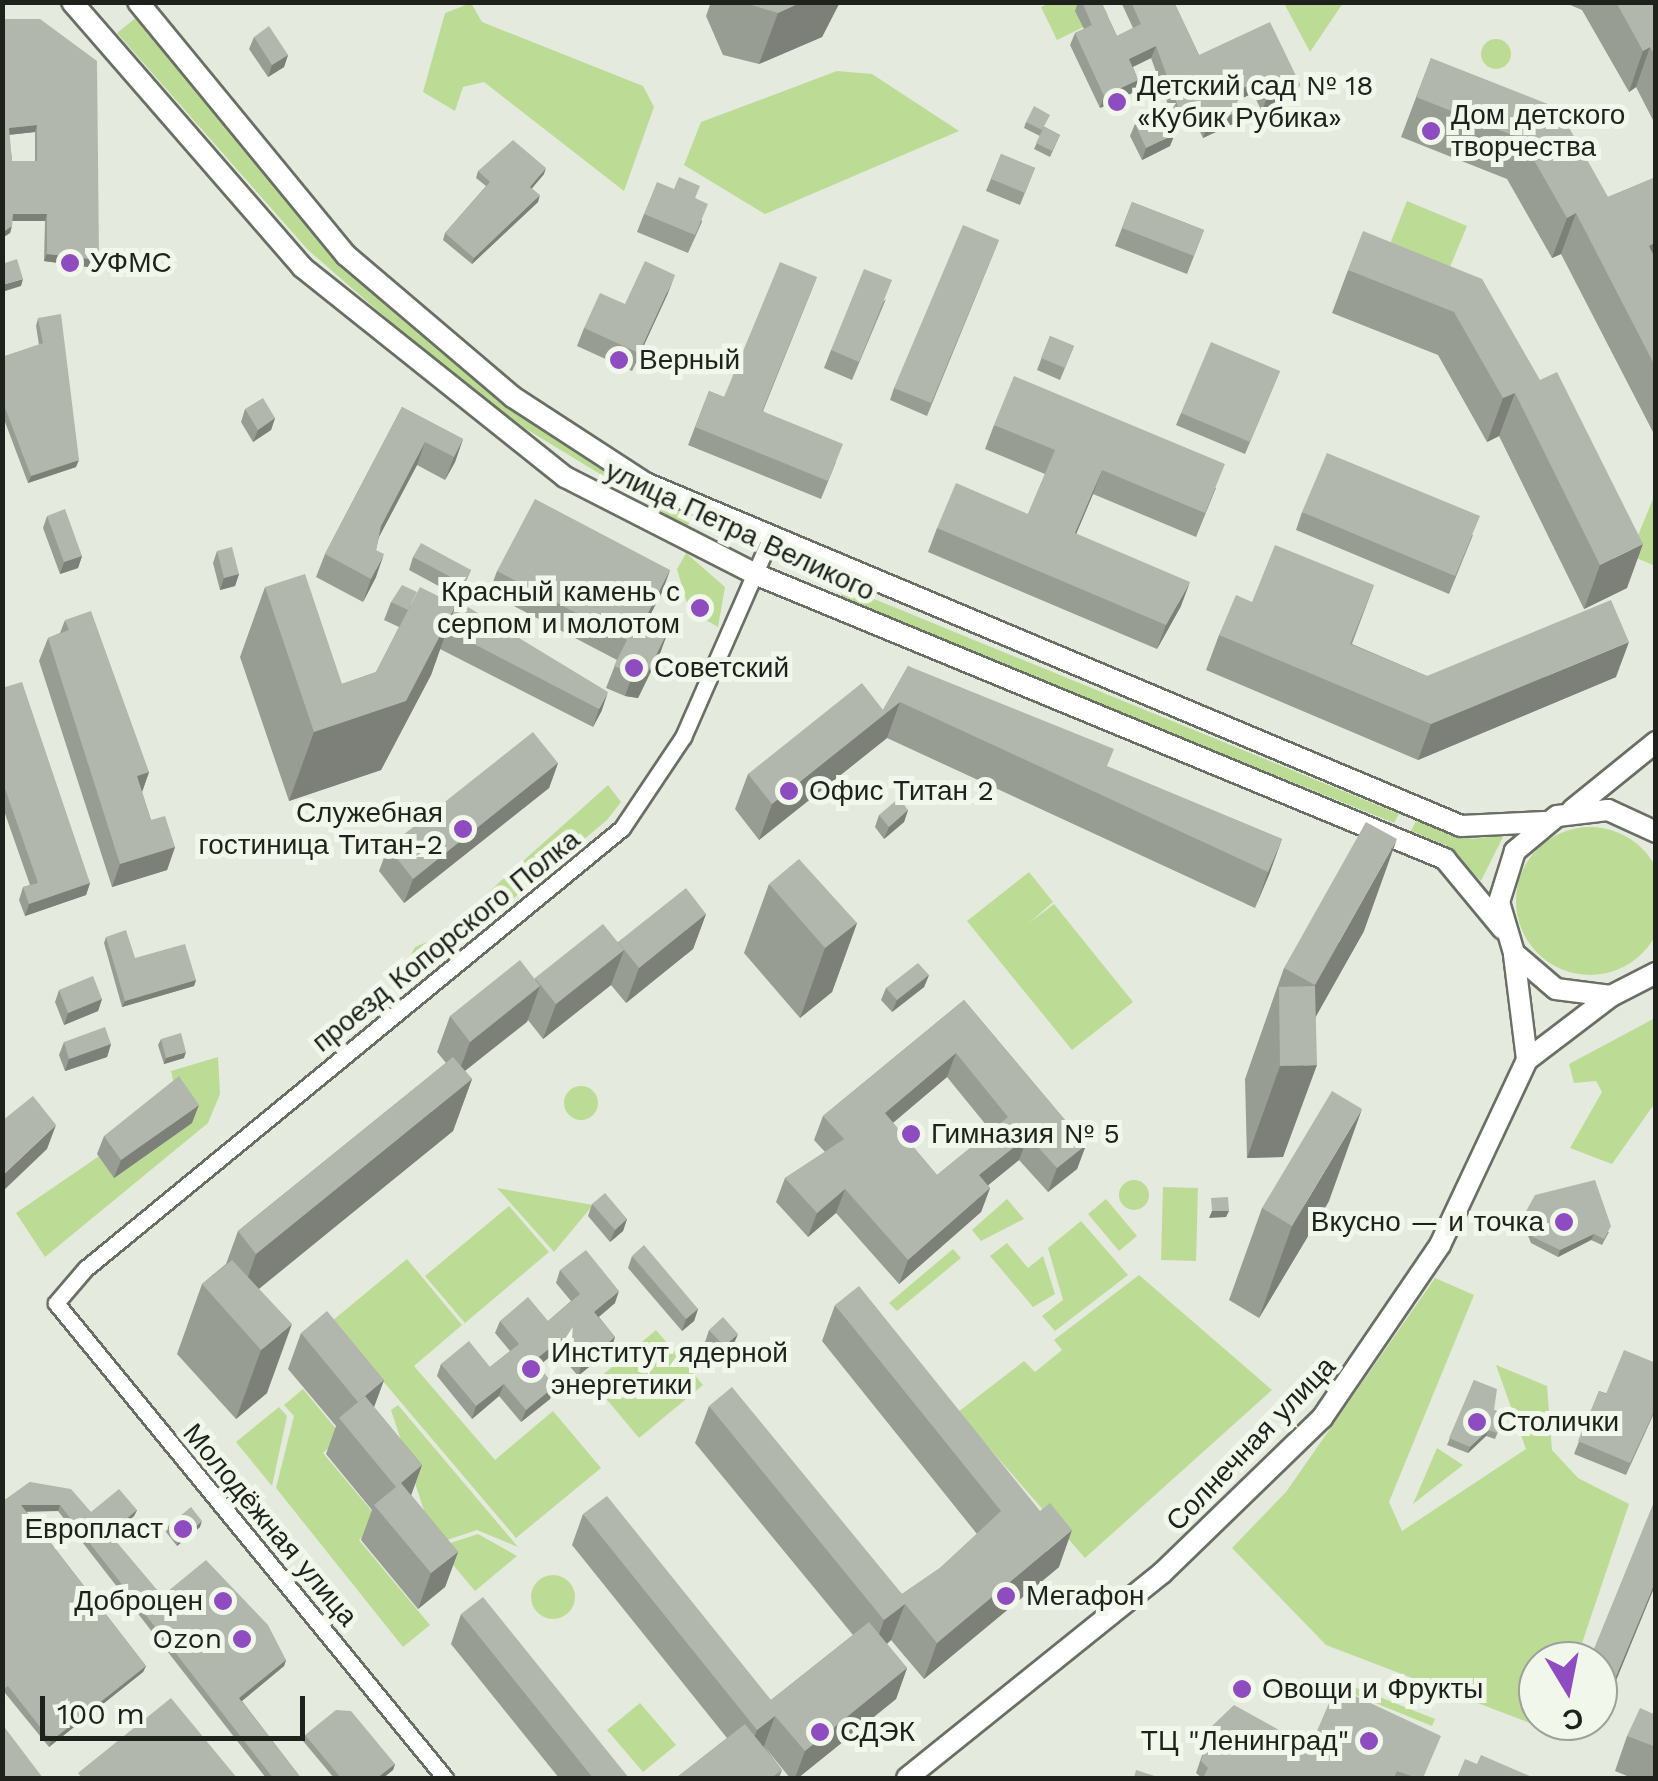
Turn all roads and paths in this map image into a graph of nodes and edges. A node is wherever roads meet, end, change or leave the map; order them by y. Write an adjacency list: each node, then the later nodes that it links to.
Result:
1 (72, 2): 4 (street, улица Петра Великого)
2 (138, 2): 3 (street, улица Петра Великого)
3 (769, 541): 4 (street, проезд Копорского Полка); 7 (street, улица Петра Великого)
4 (755, 574): 9 (street, улица Петра Великого); 14 (street, проезд Копорского Полка)
5 (1656, 742): 6 (street)
6 (1571, 812): 7 (street); 8 (street)
7 (1545, 822): 9 (street)
8 (1656, 832)
9 (1503, 929): 10 (street)
10 (1514, 953): 12 (street); 13 (street)
11 (1654, 976): 12 (street, Солнечная улица)
12 (1612, 996): 13 (street, Солнечная улица)
13 (1527, 1060): 16 (street, Солнечная улица)
14 (56, 1304): 15 (street, Молодёжная улица)
15 (446, 1778)
16 (907, 1778)

